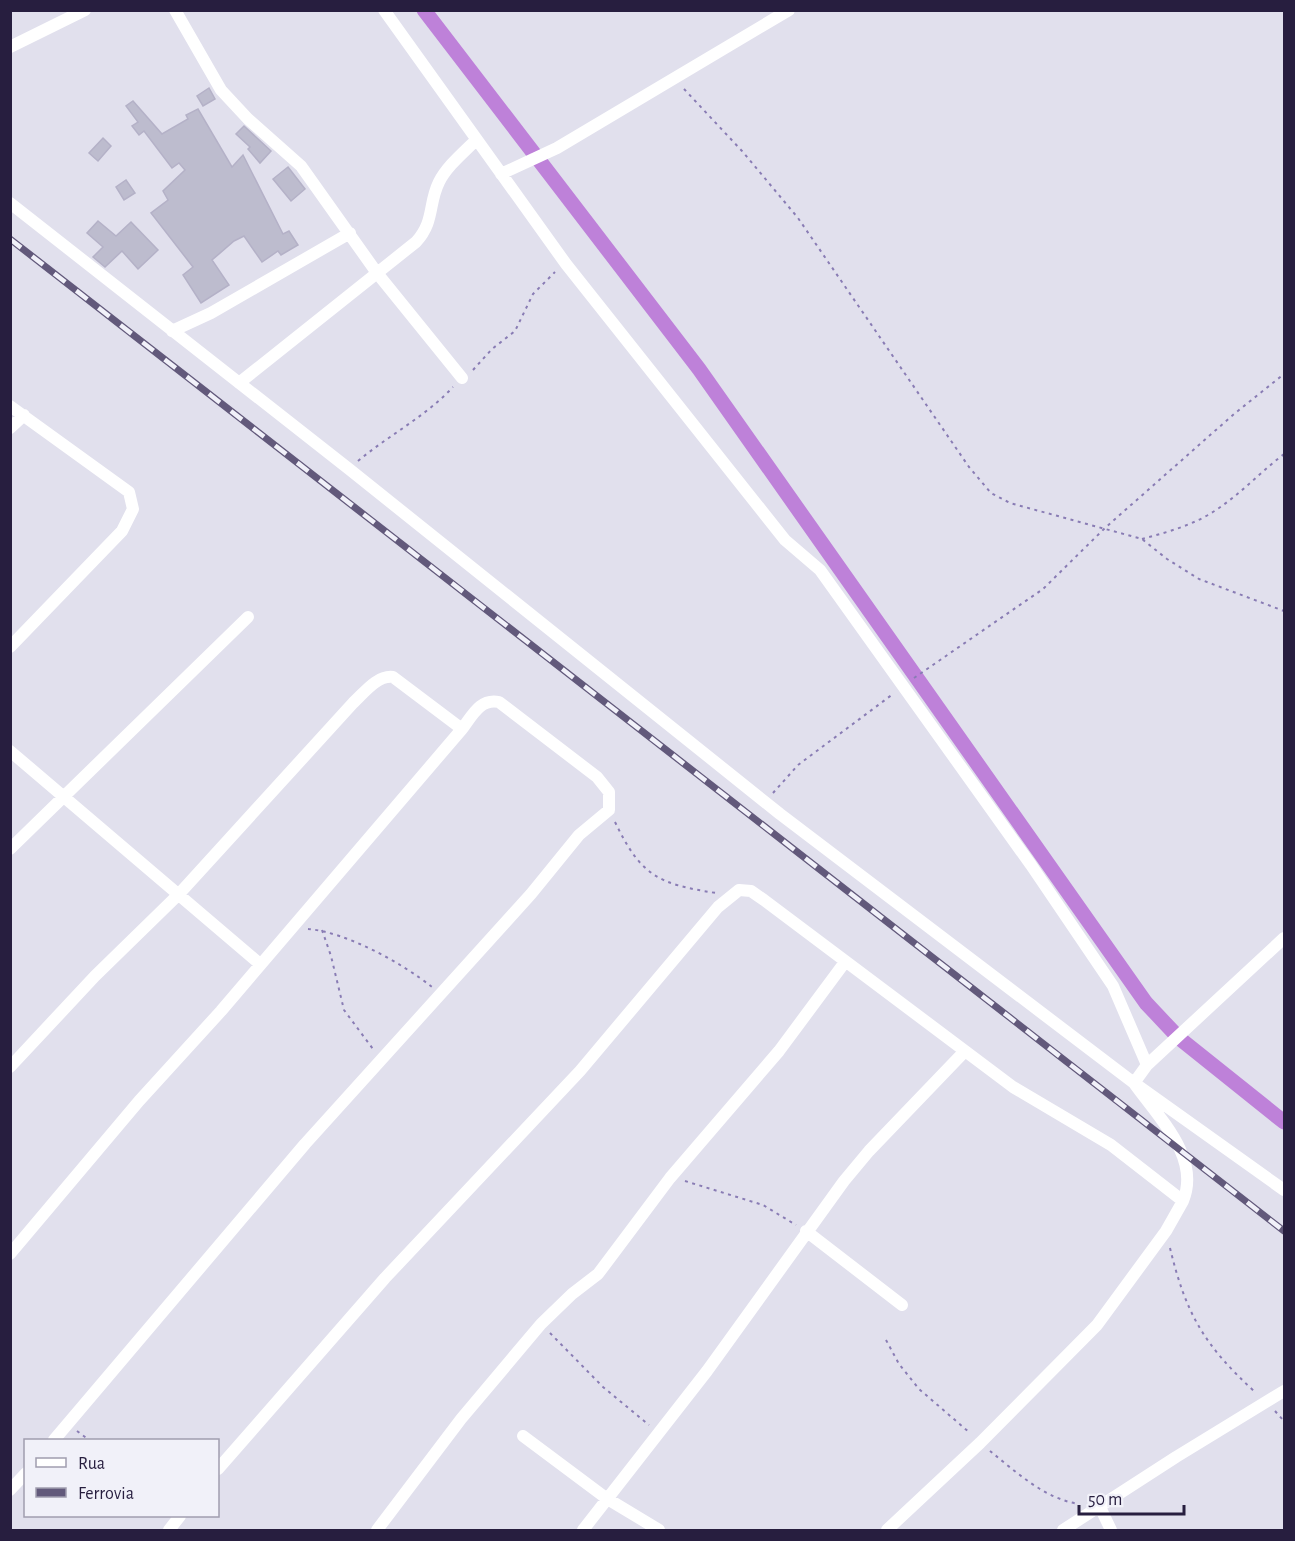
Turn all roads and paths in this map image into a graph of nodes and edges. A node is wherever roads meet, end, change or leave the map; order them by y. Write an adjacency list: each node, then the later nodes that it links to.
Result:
1 (85, 10): 5 (street)
2 (175, 10): 10 (street)
3 (384, 10): 7 (street)
4 (789, 10): 6 (street)
5 (10, 47)
6 (675, 79): 8 (street); 20 (path)
7 (476, 140): 8 (street); 11 (street)
8 (501, 174): 25 (street)
9 (10, 203): 12 (street)
10 (350, 233): 11 (street); 12 (street)
11 (378, 273): 14 (street); 15 (street)
12 (172, 331): 15 (street)
13 (1284, 374): 20 (path)
14 (462, 378)
15 (238, 383): 29 (street)
16 (10, 406): 17 (street)
17 (24, 415): 18 (street); 24 (street)
18 (10, 428)
19 (1284, 454): 21 (path)
20 (1106, 528): 21 (path); 25 (path)
21 (1142, 539): 22 (path)
22 (1284, 611)
23 (248, 616): 28 (street)
24 (10, 647)
25 (903, 685): 29 (path); 42 (street)
26 (462, 729): 30 (street); 32 (street); 34 (street)
27 (10, 751): 28 (street)
28 (64, 795): 31 (street); 32 (street)
29 (765, 802): 44 (street)
30 (609, 810): 33 (path); 39 (street)
31 (10, 849)
32 (179, 894): 38 (street); 43 (street)
33 (731, 895): 37 (street); 61 (street)
34 (292, 928): 35 (path); 38 (street)
35 (322, 930): 39 (path); 41 (path)
36 (1284, 938): 42 (street)
37 (844, 962): 40 (street); 45 (street)
38 (260, 964): 50 (street)
39 (441, 994): 41 (street)
40 (965, 1051): 47 (street); 48 (street)
41 (386, 1056): 59 (street)
42 (1147, 1065): 44 (street)
43 (10, 1067)
44 (1134, 1083): 46 (street); 47 (street)
45 (670, 1178): 48 (path); 52 (street)
46 (1284, 1190)
47 (1183, 1201): 49 (street)
48 (806, 1231): 51 (street); 57 (street)
49 (1166, 1231): 55 (path); 60 (street)
50 (10, 1254)
51 (902, 1305)
52 (541, 1324): 57 (path); 68 (street)
53 (886, 1340): 60 (path)
54 (1284, 1391): 55 (street)
55 (1267, 1403): 56 (path); 65 (street)
56 (1284, 1421)
57 (658, 1433): 64 (street)
58 (523, 1436): 64 (street)
59 (55, 1439)
60 (980, 1443): 65 (path); 71 (street)
61 (219, 1468)
62 (24, 1475): 63 (street)
63 (10, 1490)
64 (606, 1498): 69 (street); 70 (street)
65 (1100, 1507): 72 (street); 73 (street)
66 (179, 1517): 67 (street)
67 (169, 1530)
68 (377, 1530)
69 (583, 1530)
70 (659, 1530)
71 (887, 1530)
72 (1063, 1530)
73 (1111, 1530)

